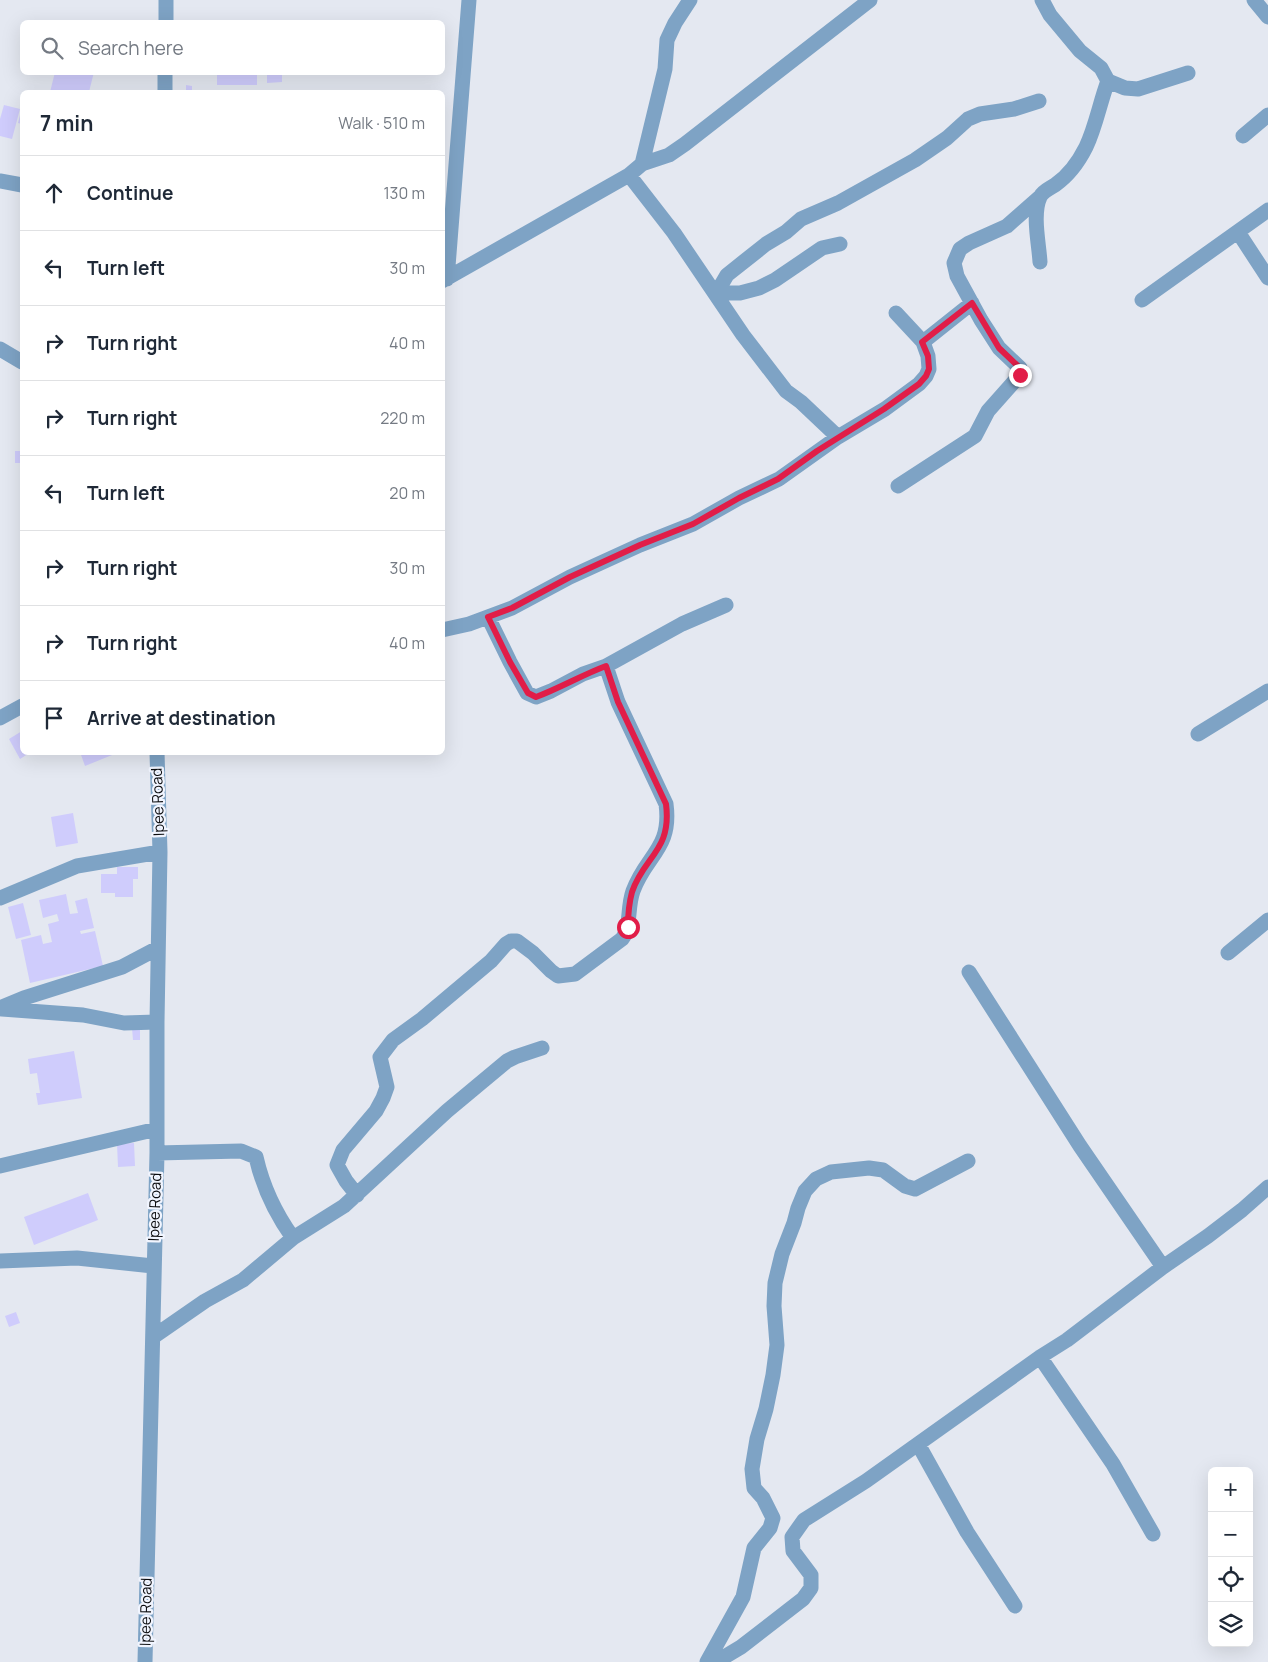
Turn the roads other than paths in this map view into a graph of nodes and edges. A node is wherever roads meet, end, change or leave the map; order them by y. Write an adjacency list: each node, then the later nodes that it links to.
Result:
1 (166, 0): 8 (street)
2 (469, 0): 26 (street)
3 (690, 0): 16 (street)
4 (870, 0): 16 (street)
5 (1042, 0): 11 (street)
6 (1254, 0): 7 (street)
7 (1268, 17)
8 (166, 20)
9 (1188, 73): 11 (street)
10 (165, 75): 12 (street)
11 (1108, 81): 20 (street)
12 (165, 90)
13 (1039, 101): 27 (street)
14 (1268, 115): 15 (street)
15 (1243, 136)
16 (642, 164): 17 (street)
17 (630, 175): 26 (street); 27 (street)
18 (0, 181): 19 (street)
19 (20, 185)
20 (1040, 197): 24 (street); 29 (street)
21 (1268, 210): 22 (street)
22 (1238, 232): 25 (street); 28 (street)
23 (840, 244): 27 (street)
24 (1040, 262)
25 (1268, 278)
26 (445, 280)
27 (717, 289): 34 (street)
28 (1142, 300)
29 (972, 303): 31 (street); 35 (street)
30 (896, 313): 31 (street)
31 (922, 342): 34 (street)
32 (0, 349): 33 (street)
33 (20, 361)
34 (838, 437): 37 (street)
35 (898, 486)
36 (726, 605): 39 (street)
37 (488, 617): 38 (street); 39 (street)
38 (445, 629)
39 (606, 666): 59 (street)
40 (1268, 691): 43 (street)
41 (20, 707): 42 (street)
42 (0, 718)
43 (1198, 734)
44 (157, 755): 45 (street, Ipee Road)
45 (160, 852): 46 (street); 48 (street, Ipee Road)
46 (0, 898)
47 (1268, 920): 49 (street)
48 (158, 948): 51 (street); 52 (street, Ipee Road)
49 (1228, 953)
50 (968, 972): 63 (street)
51 (0, 1008): 52 (street)
52 (157, 1022): 54 (street, Ipee Road)
53 (542, 1048): 59 (street)
54 (157, 1129): 55 (street, Ipee Road); 57 (street)
55 (157, 1153): 60 (street); 62 (street, Ipee Road)
56 (968, 1161): 70 (street)
57 (0, 1166)
58 (1268, 1187): 63 (street)
59 (357, 1194): 60 (street)
60 (294, 1238): 64 (street)
61 (0, 1261): 62 (street)
62 (153, 1266): 64 (street, Ipee Road)
63 (1163, 1266): 65 (street)
64 (153, 1337): 69 (street, Ipee Road)
65 (1040, 1357): 66 (street); 67 (street)
66 (918, 1444): 68 (street); 71 (street)
67 (1153, 1534)
68 (1015, 1606)
69 (145, 1662)
70 (707, 1662)
71 (716, 1662)

